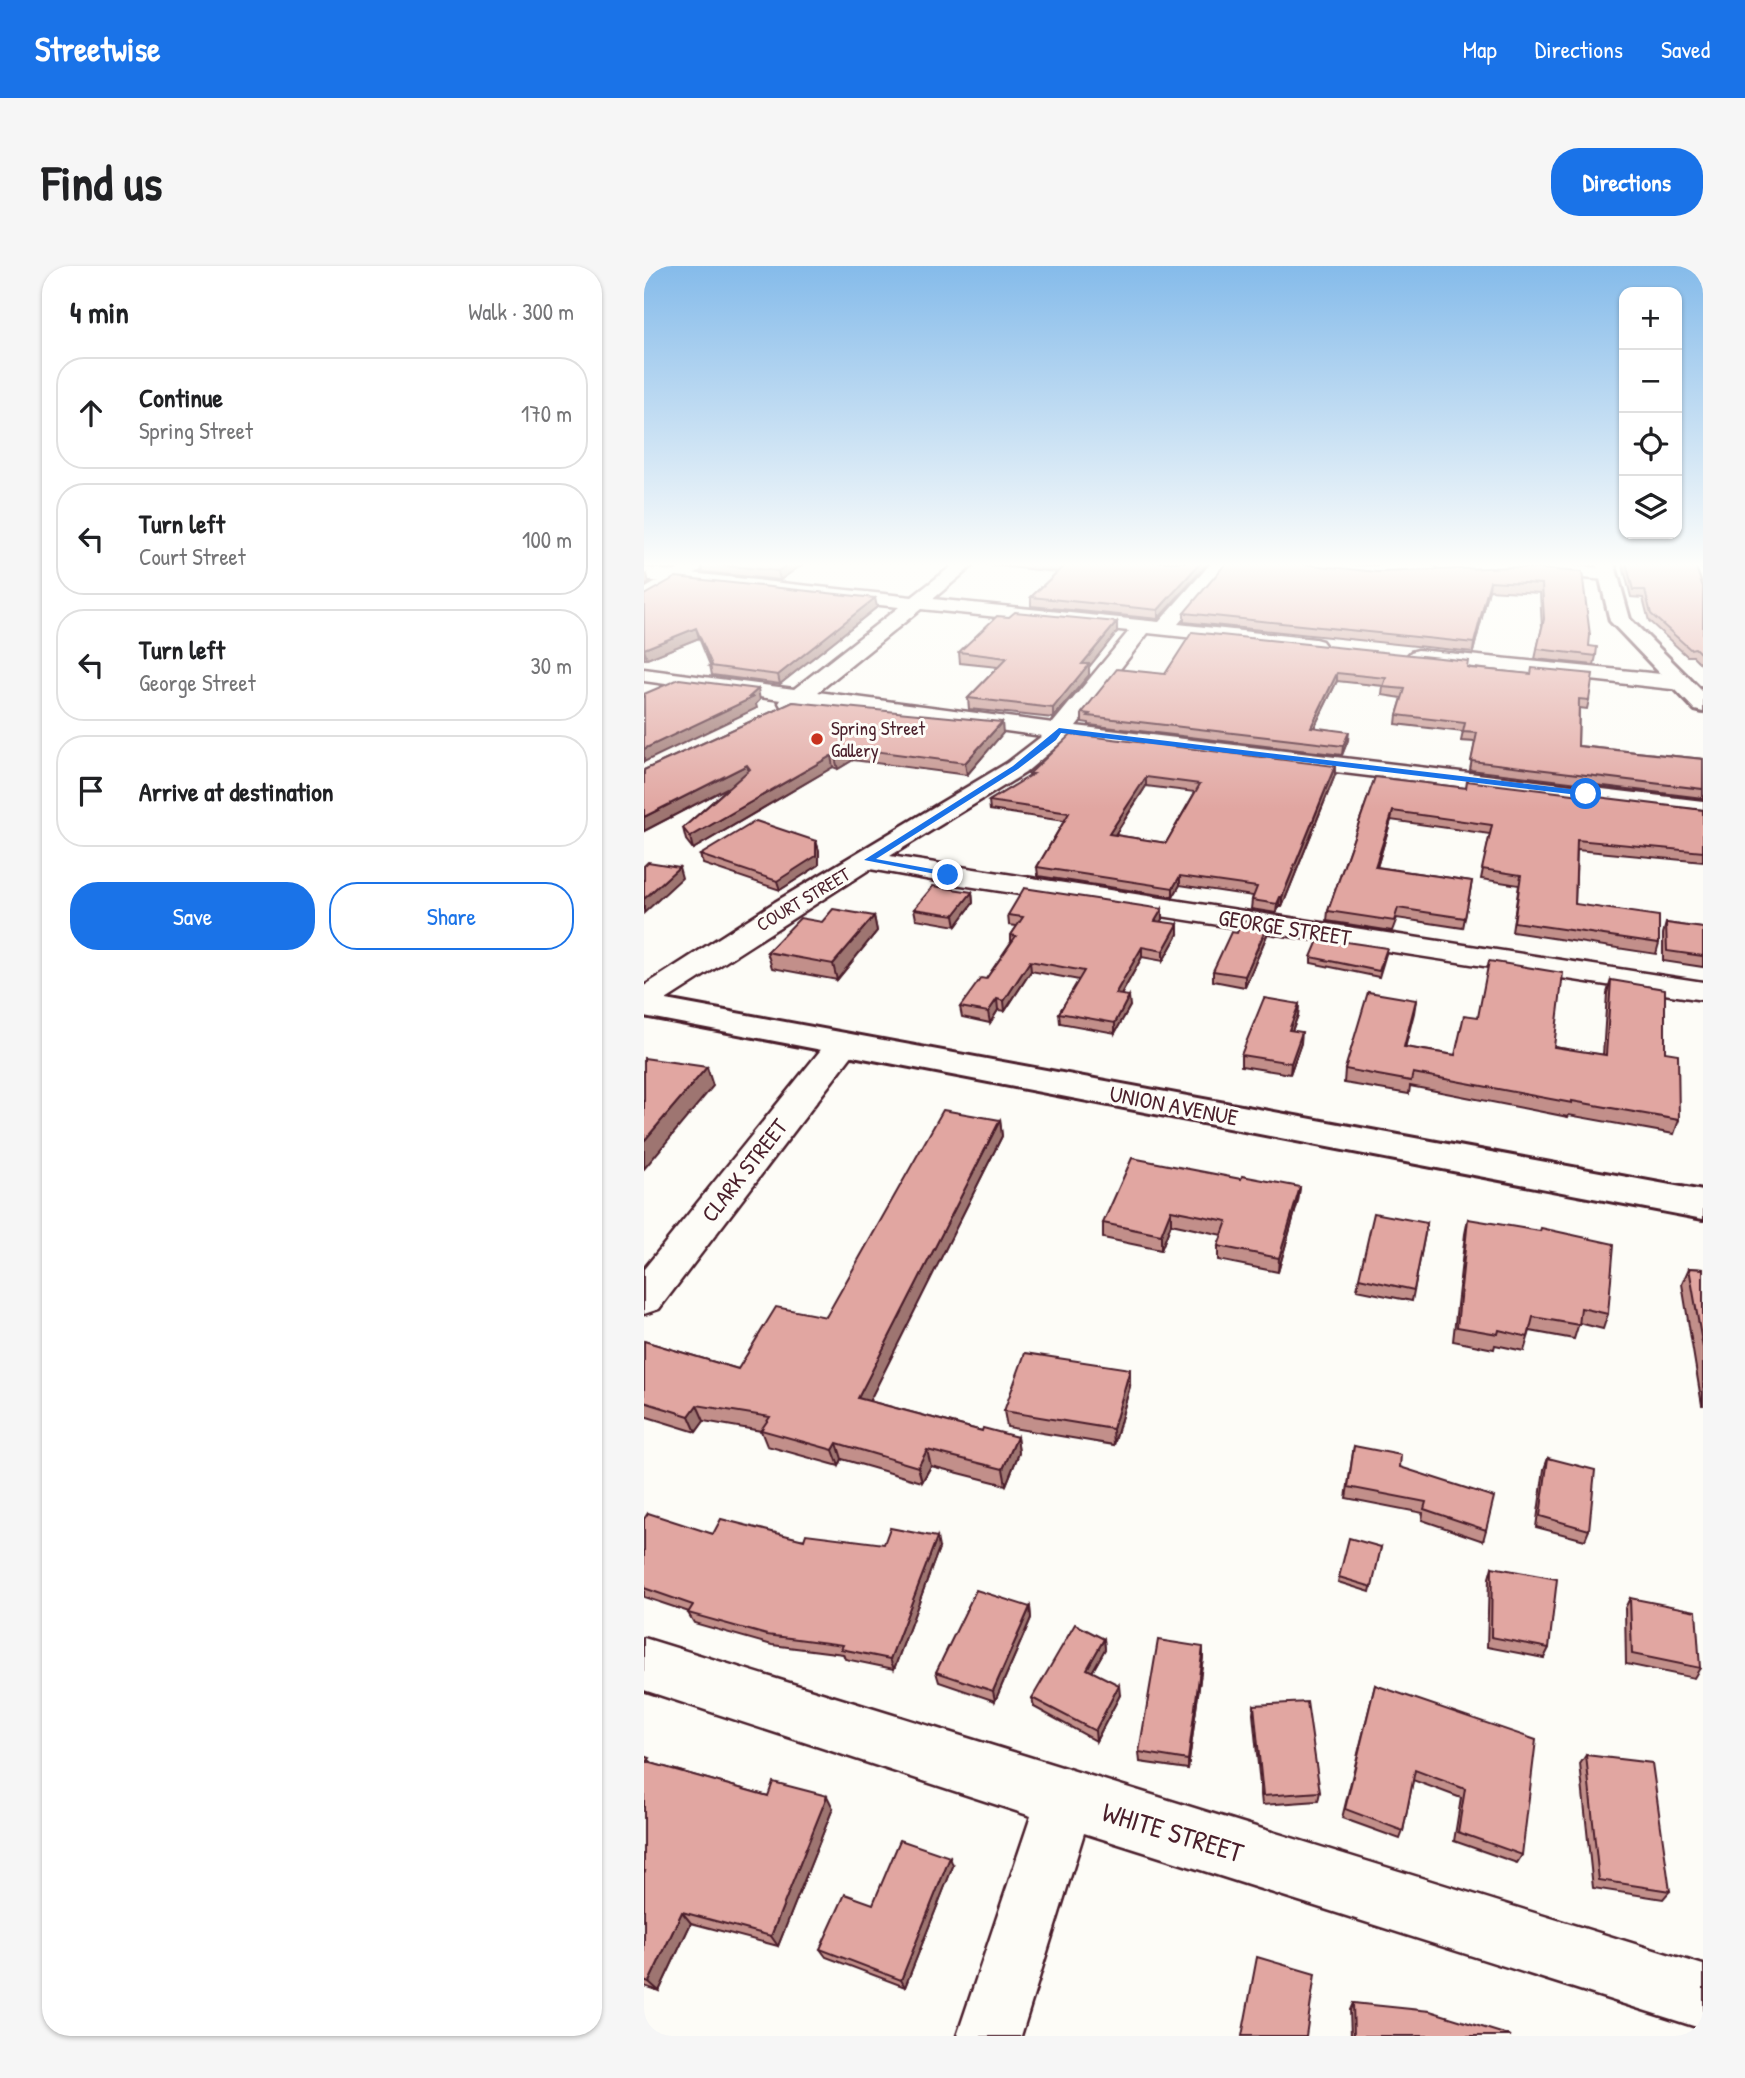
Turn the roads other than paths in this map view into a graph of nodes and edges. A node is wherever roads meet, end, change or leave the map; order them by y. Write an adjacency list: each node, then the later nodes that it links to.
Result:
1 (864, 645): 9 (street)
2 (1139, 645): 12 (street, COURT STREET)
3 (1307, 645): 5 (street)
4 (1647, 645): 7 (main road)
5 (1338, 648)
6 (1391, 653): 7 (street)
7 (1680, 673): 10 (main road)
8 (644, 675): 9 (street)
9 (800, 696): 11 (street); 12 (street)
10 (1703, 705)
11 (775, 711)
12 (1059, 731): 13 (street); 14 (street, COURT STREET)
13 (1703, 809)
14 (868, 860): 15 (street, GEORGE STREET); 16 (street, COURT STREET)
15 (1703, 991)
16 (644, 1000)
17 (644, 1006): 18 (main road, UNION AVENUE)
18 (844, 1043): 19 (main road, UNION AVENUE); 20 (street, CLARK STREET)
19 (1703, 1205)
20 (644, 1298)
21 (644, 1664): 22 (street, WHITE STREET)
22 (1066, 1799): 23 (street, WHITE STREET); 24 (street)
23 (1703, 1997)
24 (989, 2036)

